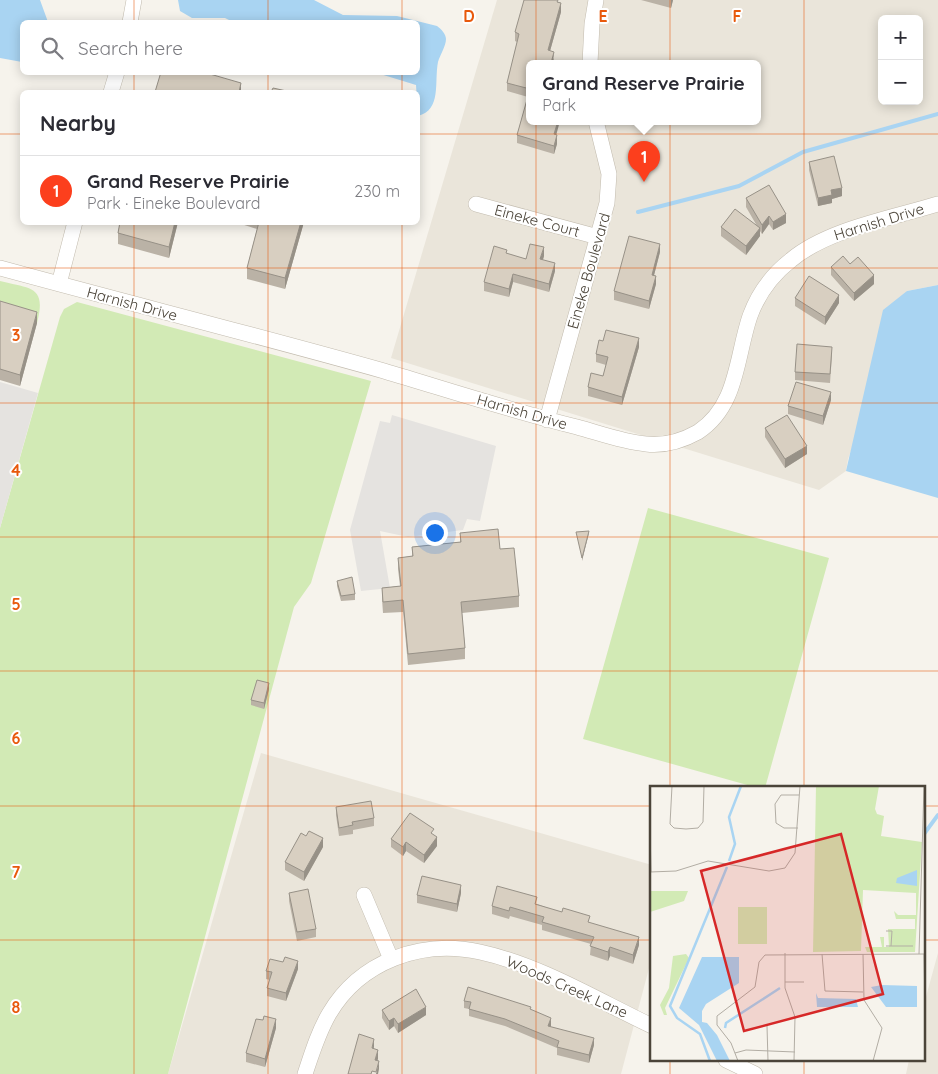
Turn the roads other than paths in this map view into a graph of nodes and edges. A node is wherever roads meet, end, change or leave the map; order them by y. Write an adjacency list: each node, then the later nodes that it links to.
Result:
1 (134, 0): 3 (street)
2 (596, 0): 4 (street)
3 (130, 20)
4 (590, 60)
5 (116, 75): 6 (street)
6 (112, 90)
7 (597, 125): 11 (street, Eineke Boulevard)
8 (476, 204): 11 (street, Eineke Court)
9 (938, 204): 14 (street, Harnish Drive)
10 (75, 225): 13 (street)
11 (598, 237): 14 (street, Eineke Boulevard)
12 (0, 268): 13 (street, Harnish Drive)
13 (59, 284): 14 (street, Harnish Drive)
14 (547, 420)
15 (364, 895): 16 (street)
16 (391, 959): 17 (street, Woods Creek Lane); 19 (street, Woods Creek Lane)
17 (650, 1025)
18 (730, 1062): 20 (street)
19 (305, 1074)
20 (755, 1074)

